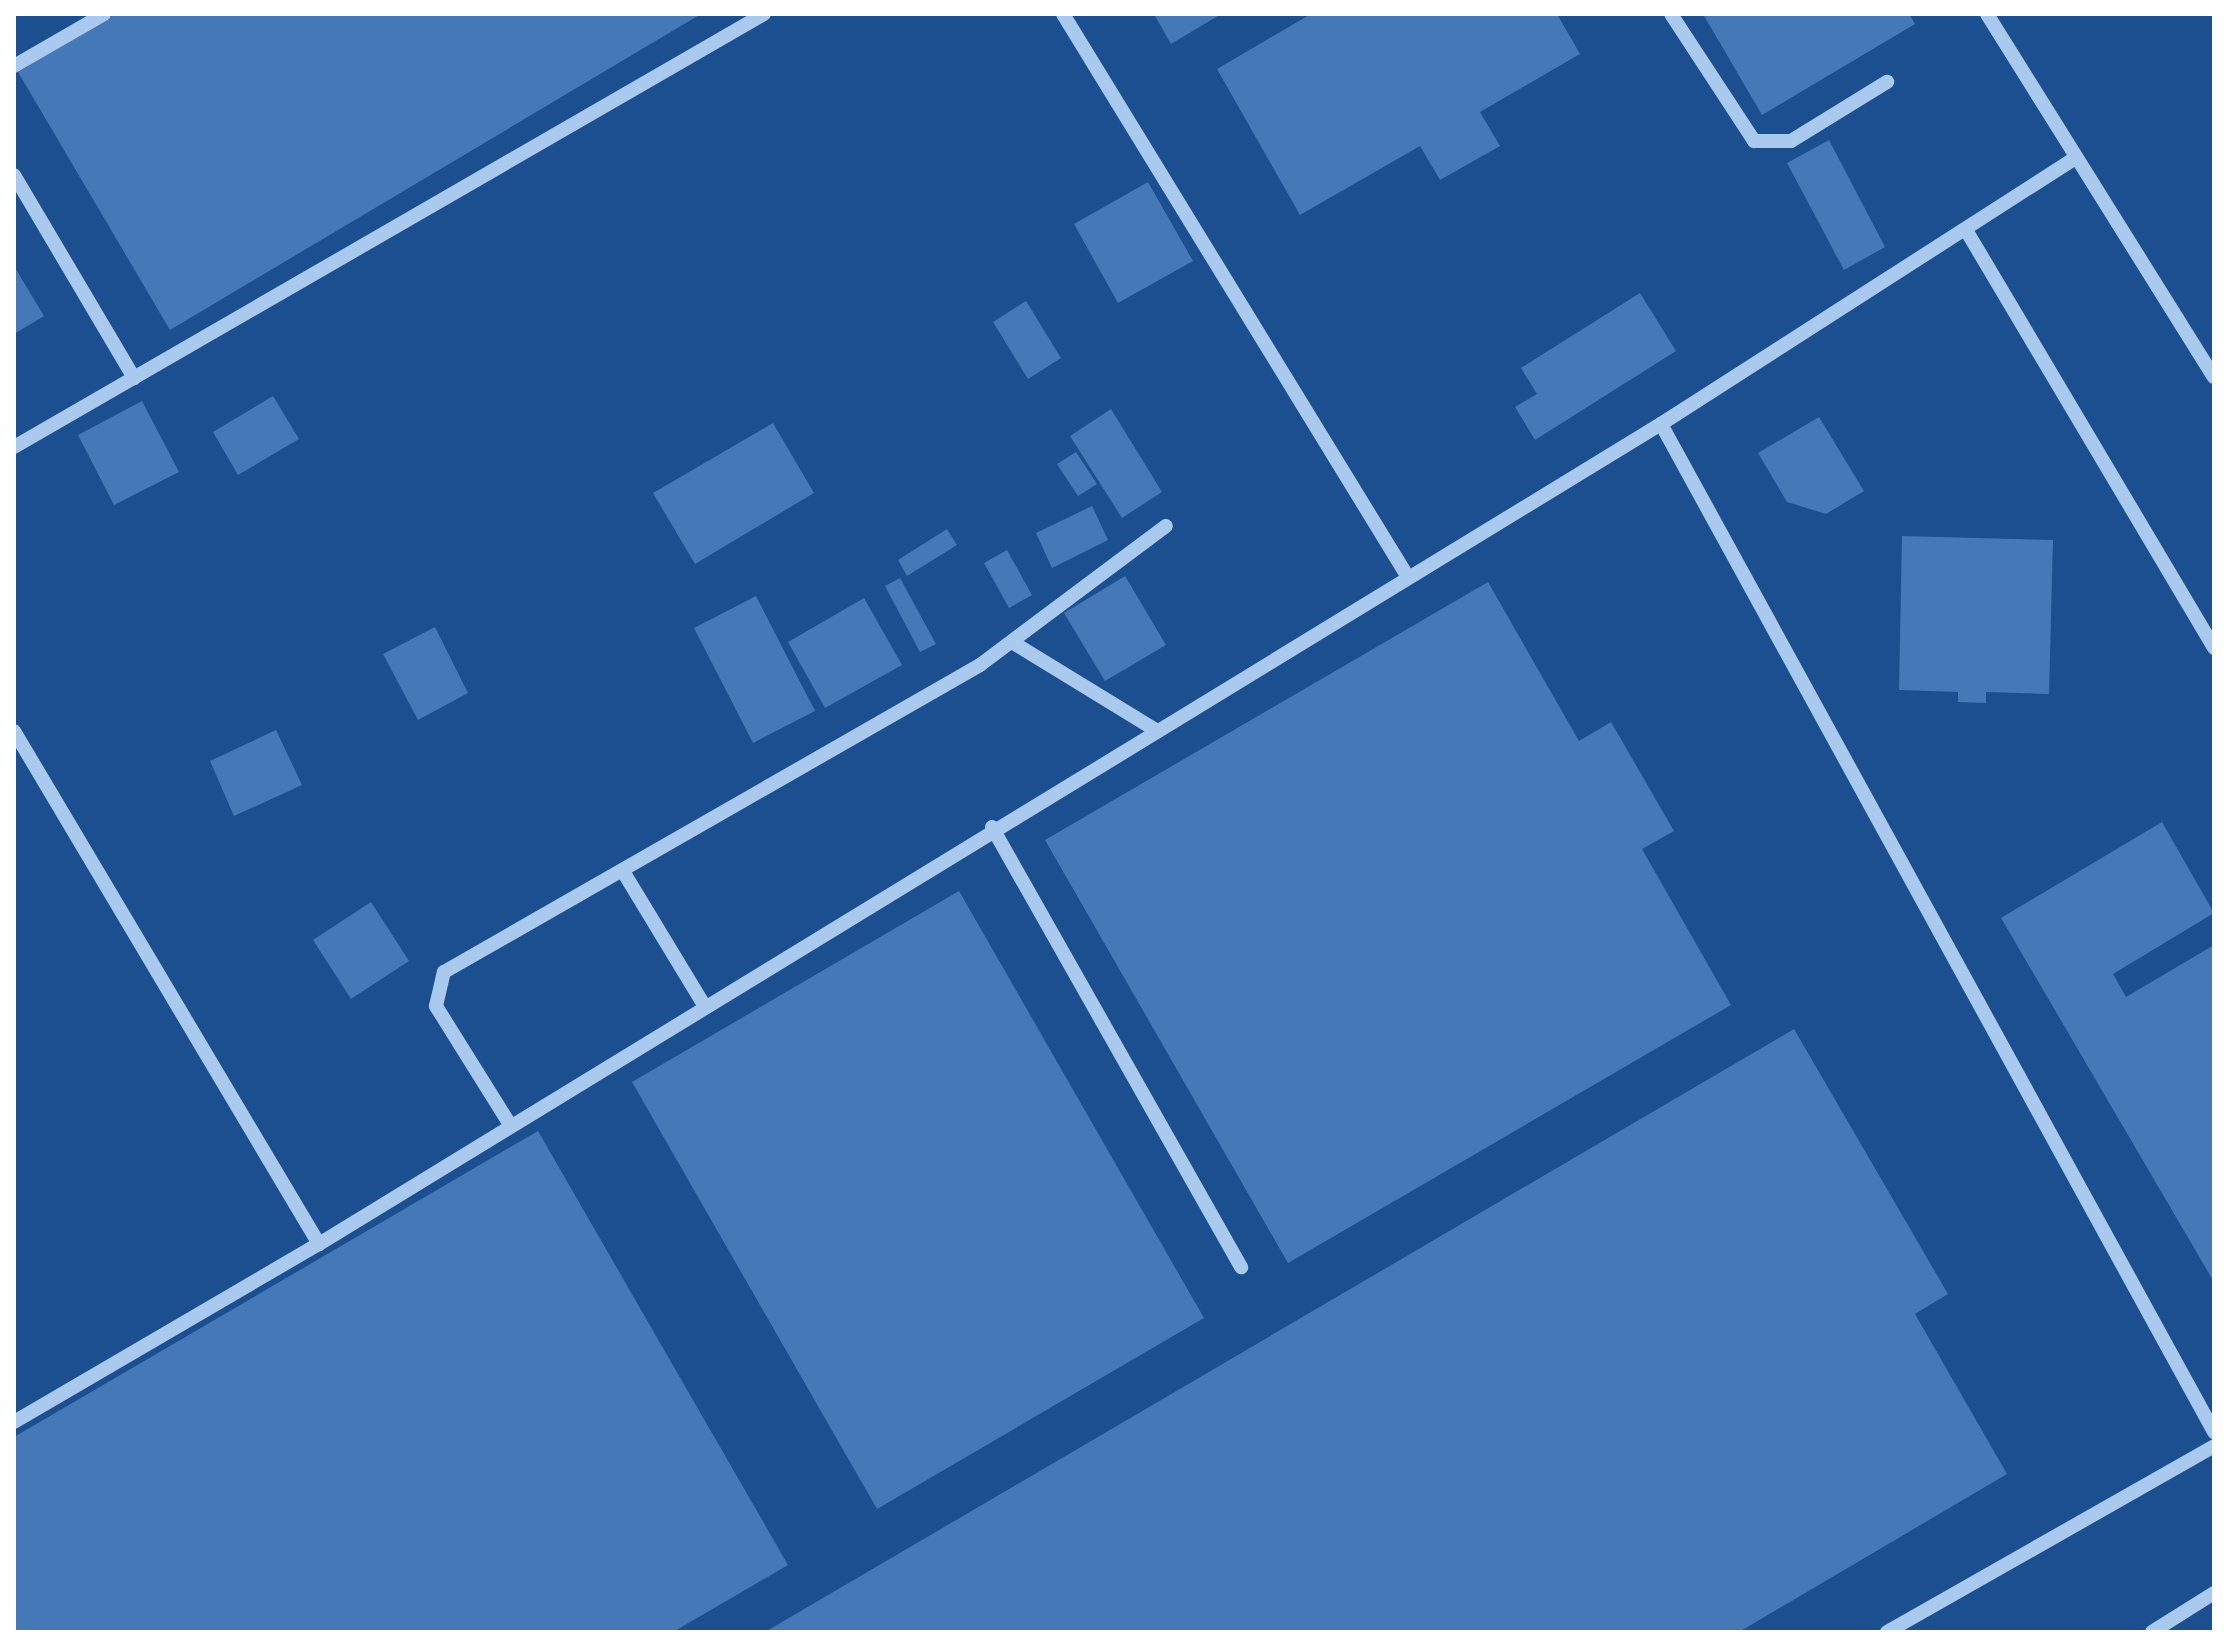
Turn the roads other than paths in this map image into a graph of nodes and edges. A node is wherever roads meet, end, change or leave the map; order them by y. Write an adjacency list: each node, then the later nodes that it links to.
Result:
1 (104, 14): 6 (lane)
2 (764, 14): 12 (lane)
3 (1063, 14): 16 (lane)
4 (1671, 14): 7 (lane)
5 (1987, 14): 8 (lane)
6 (14, 66)
7 (1887, 82)
8 (2074, 159): 10 (lane); 11 (lane)
9 (14, 175): 12 (lane)
10 (1966, 230): 13 (lane); 18 (lane)
11 (2214, 377)
12 (134, 378): 14 (lane)
13 (1661, 424): 16 (lane); 28 (lane)
14 (14, 447)
15 (1166, 526): 17 (lane)
16 (1406, 574): 19 (lane)
17 (1012, 642): 19 (lane); 22 (lane)
18 (2214, 648)
19 (1154, 729): 21 (lane)
20 (14, 731): 25 (lane)
21 (992, 827): 23 (lane); 26 (lane)
22 (624, 873): 23 (lane); 24 (lane)
23 (704, 1005): 24 (lane)
24 (509, 1123): 25 (lane)
25 (319, 1244): 27 (lane)
26 (1241, 1267)
27 (14, 1422)
28 (2214, 1432)
29 (2214, 1446): 31 (lane)
30 (2214, 1593): 32 (lane)
31 (1887, 1632)
32 (2152, 1632)

